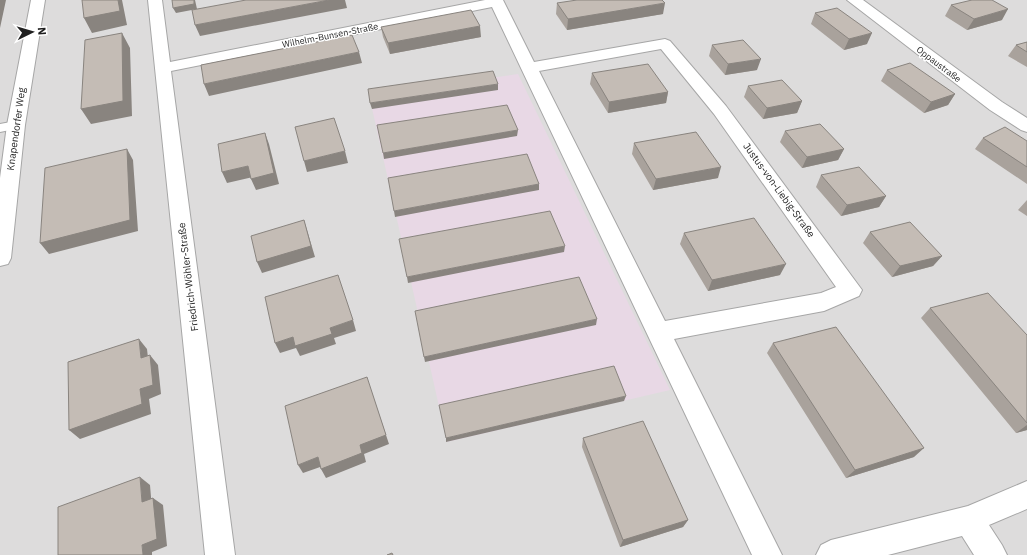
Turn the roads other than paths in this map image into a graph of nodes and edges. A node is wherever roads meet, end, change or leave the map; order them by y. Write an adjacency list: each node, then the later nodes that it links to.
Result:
1 (38, 0): 7 (street, Knapendorfer Weg)
2 (155, 0): 5 (street, Friedrich-Wöhler-Straße)
3 (854, 0): 8 (street, Oppaustraße)
4 (497, 1): 5 (street, Wilhelm-Bunsen-Straße); 6 (street)
5 (163, 68): 13 (street, Friedrich-Wöhler-Straße)
6 (529, 68): 10 (street); 10 (street, Justus-von-Liebig-Straße)
7 (8, 126): 9 (street, Knapendorfer Weg)
8 (1027, 126)
9 (0, 258)
10 (657, 332): 14 (street)
11 (1027, 495): 12 (street)
12 (968, 520): 15 (street); 16 (street)
13 (220, 555)
14 (767, 555)
15 (831, 555)
16 (992, 555)

